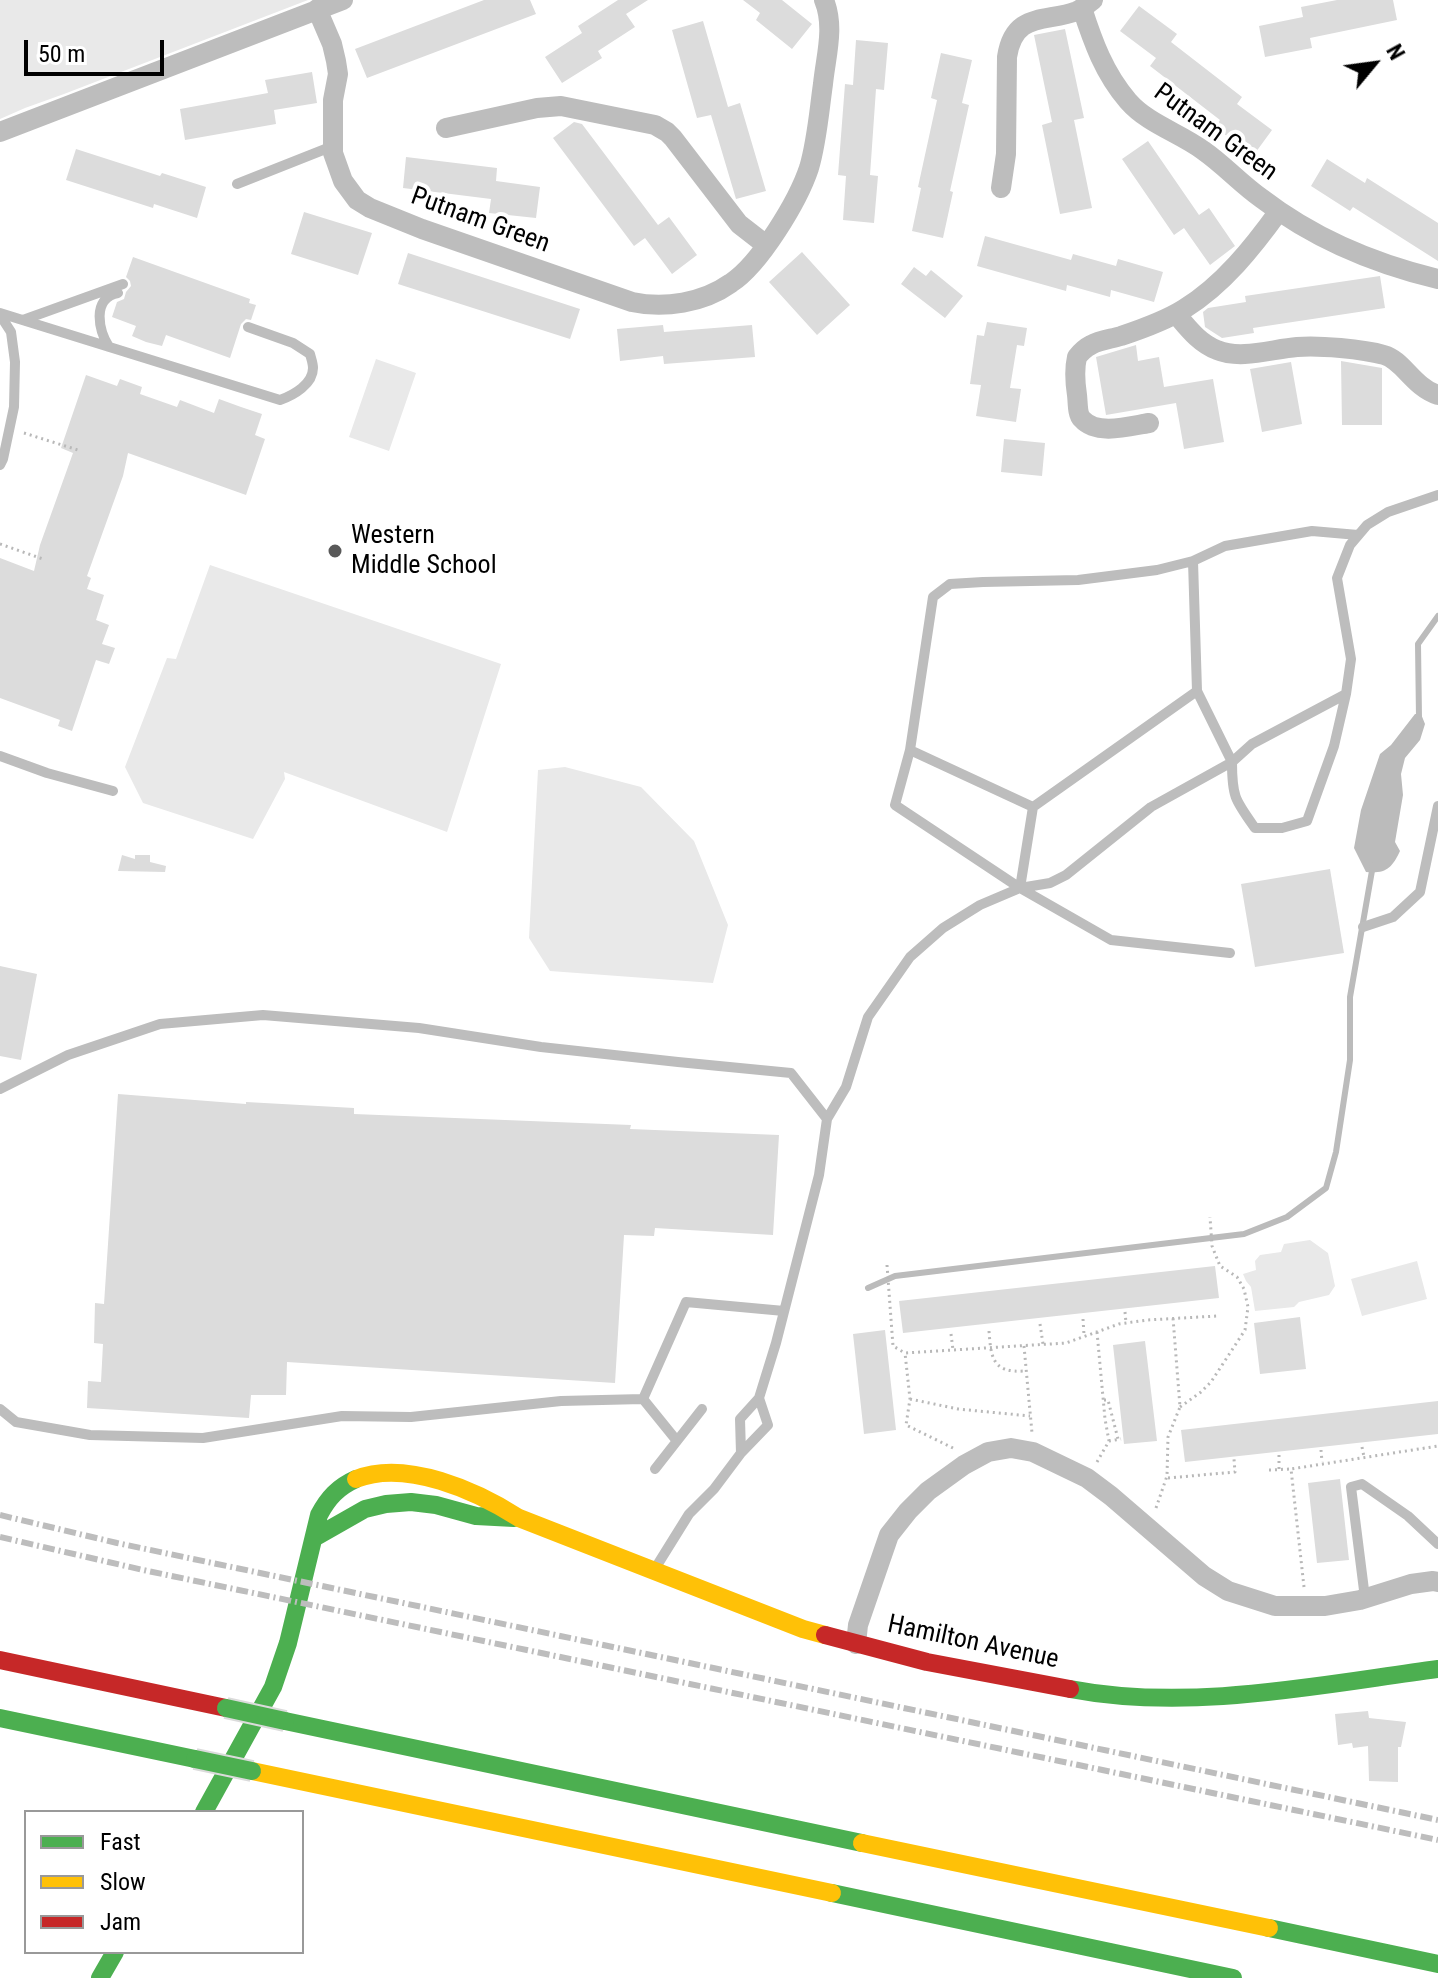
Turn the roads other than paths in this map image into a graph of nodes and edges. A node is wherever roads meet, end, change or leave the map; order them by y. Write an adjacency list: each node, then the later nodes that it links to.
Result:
1 (343, 0): 4 (street)
2 (824, 0): 12 (street, Putnam Green)
3 (1088, 4): 10 (street, Putnam Green); 11 (street, Putnam Green)
4 (317, 9): 5 (street); 8 (street, Putnam Green)
5 (9, 128): 7 (street)
6 (446, 128): 12 (street)
7 (0, 143)
8 (333, 146): 9 (lane); 12 (street, Putnam Green)
9 (237, 184)
10 (1001, 188)
11 (1279, 211): 13 (street, Putnam Green); 15 (street, Putnam Green)
12 (766, 245)
13 (1438, 279)
14 (0, 314): 16 (lane); 21 (lane)
15 (1176, 314): 19 (street); 20 (street, Putnam Green)
16 (23, 320): 18 (lane); 18 (lane)
17 (248, 327): 18 (lane)
18 (109, 347)
19 (1438, 395)
20 (1149, 423)
21 (0, 465)
22 (1438, 495): 23 (lane)
23 (1358, 535): 24 (lane); 26 (lane)
24 (1193, 561): 25 (lane); 27 (lane)
25 (1197, 691): 29 (lane); 32 (lane)
26 (1346, 694): 29 (lane); 29 (lane)
27 (910, 750): 32 (lane); 33 (lane)
28 (0, 756): 30 (lane)
29 (1232, 762): 33 (lane)
30 (113, 791)
31 (1438, 806): 34 (lane)
32 (1033, 807): 33 (lane)
33 (1020, 888): 35 (lane); 37 (lane)
34 (1363, 927)
35 (1230, 953)
36 (0, 1089): 37 (lane)
37 (827, 1119): 38 (lane)
38 (784, 1311): 39 (lane); 40 (lane)
39 (759, 1398): 44 (lane); 44 (lane)
40 (643, 1399): 41 (lane); 43 (lane)
41 (0, 1409)
42 (702, 1409): 43 (lane)
43 (677, 1441): 45 (lane)
44 (741, 1453): 49 (lane)
45 (655, 1469)
46 (519, 1518): 47 (main road, Hamilton Avenue); 47 (main road, Hamilton Avenue); 49 (main road, Hamilton Avenue)
47 (314, 1538): 56 (main road, Hamilton Avenue)
48 (1438, 1544): 51 (lane)
49 (654, 1570): 52 (main road, Hamilton Avenue)
50 (1438, 1582): 51 (street)
51 (1365, 1598): 52 (street)
52 (856, 1644): 54 (main road, Hamilton Avenue)
53 (0, 1660): 59 (main road, bridge)
54 (1438, 1669)
55 (0, 1718): 57 (main road, bridge)
56 (205, 1810)
57 (960, 1920): 60 (main road); 62 (main road)
58 (114, 1954): 61 (main road)
59 (1438, 1964)
60 (1131, 1975)
61 (100, 1978)
62 (1233, 1978)

